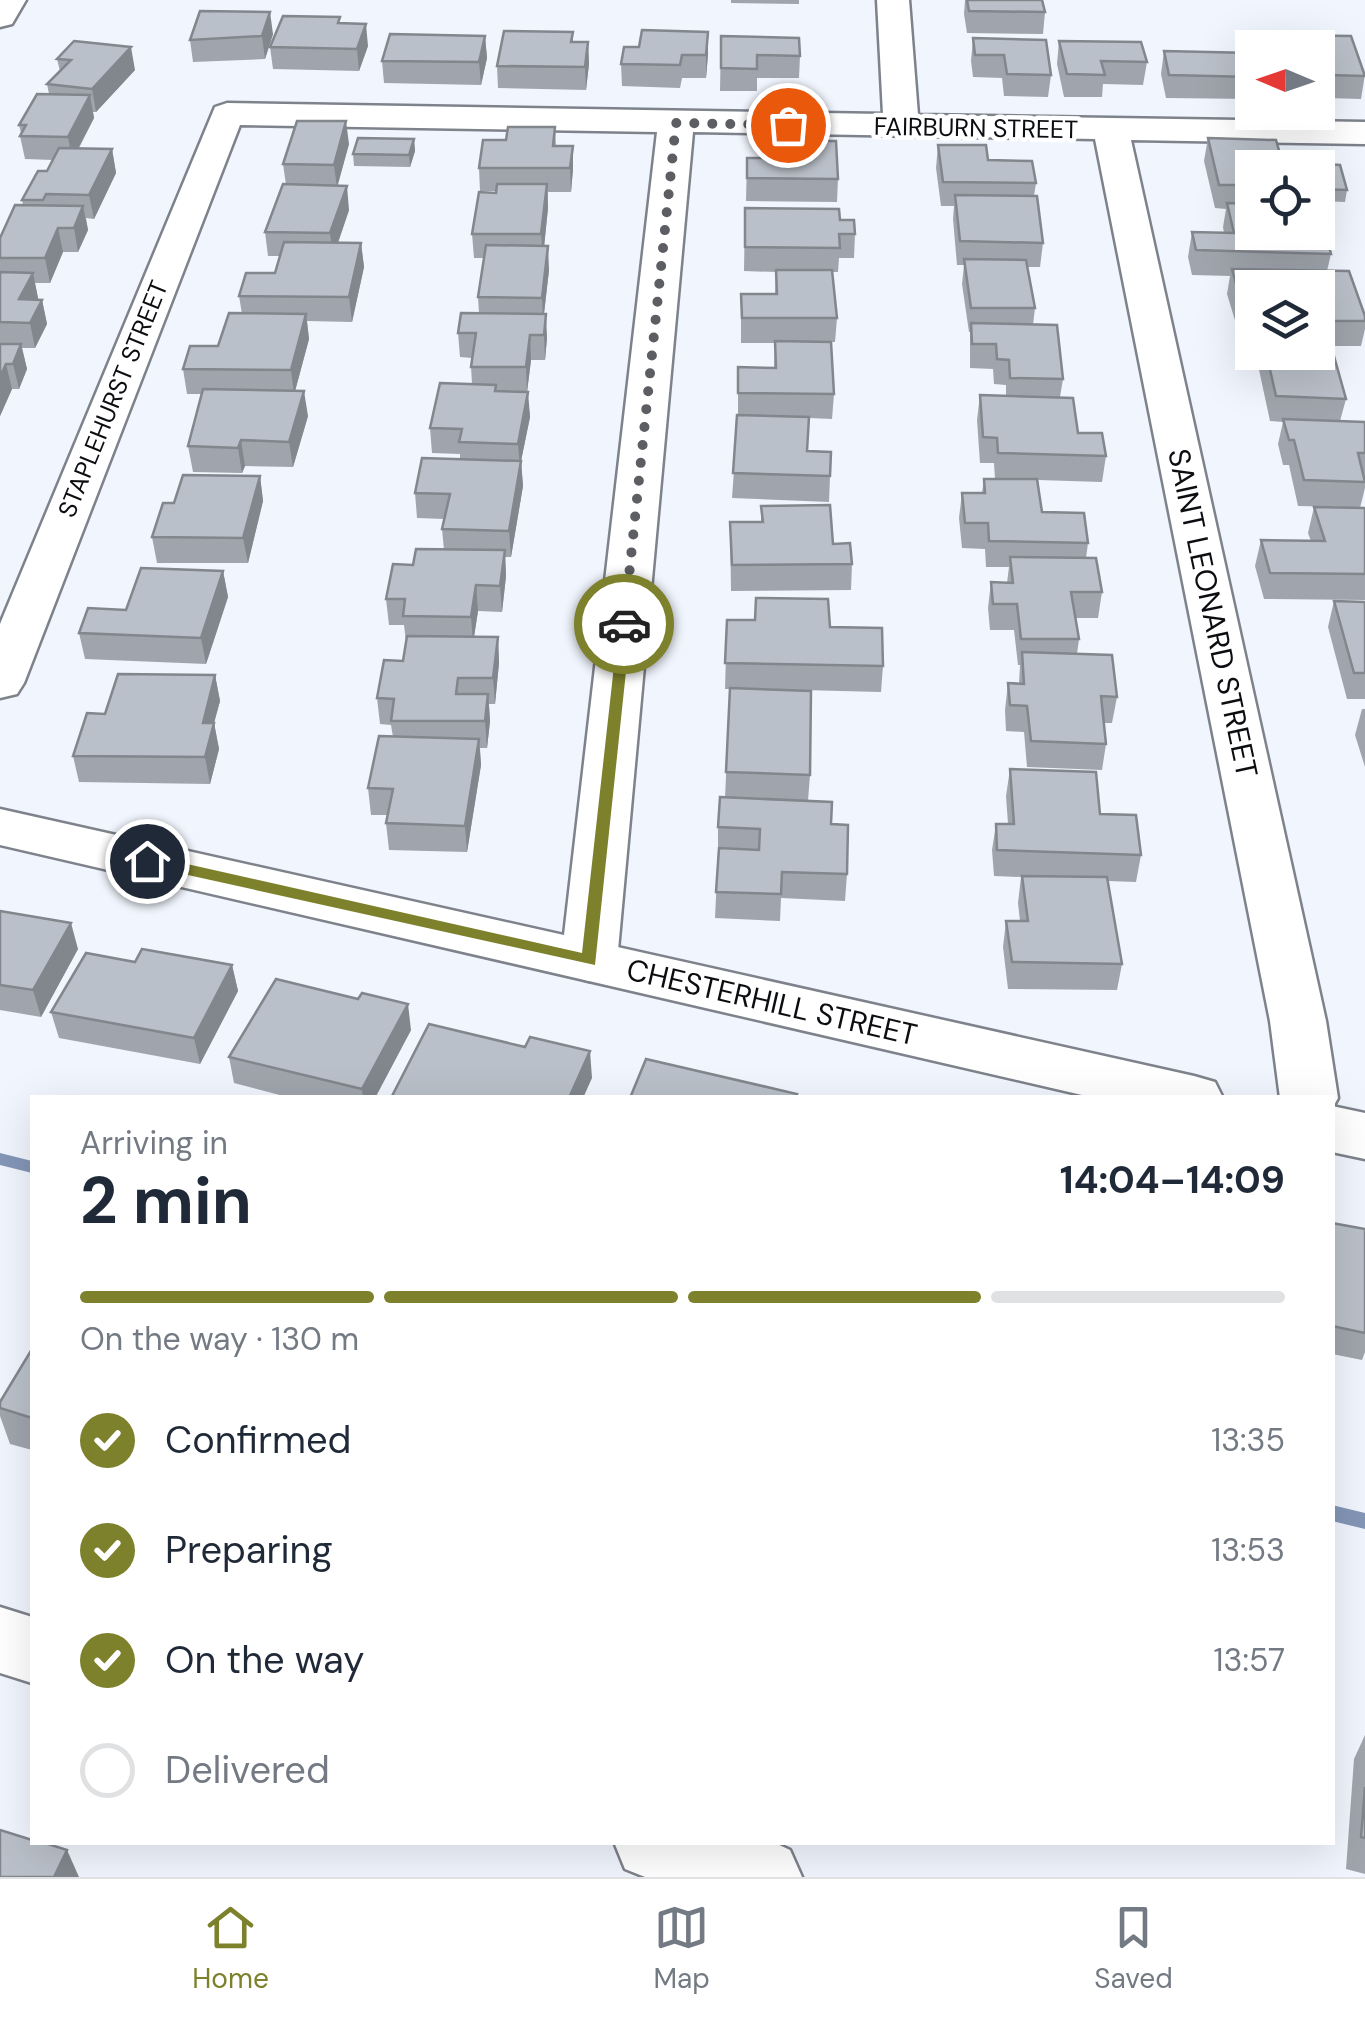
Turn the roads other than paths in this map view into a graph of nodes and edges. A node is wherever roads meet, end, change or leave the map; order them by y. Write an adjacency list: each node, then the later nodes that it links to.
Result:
1 (10, 0): 3 (street)
2 (893, 0): 6 (street)
3 (0, 17)
4 (226, 114): 5 (street, FAIRBURN STREET); 9 (street, STAPLEHURST STREET)
5 (676, 123): 6 (street, FAIRBURN STREET); 11 (street)
6 (900, 127): 7 (street, FAIRBURN STREET)
7 (1111, 129): 8 (street, FAIRBURN STREET); 13 (street, SAINT LEONARD STREET)
8 (1365, 134)
9 (0, 683)
10 (0, 828): 11 (street, CHESTERHILL STREET)
11 (589, 960): 12 (street, CHESTERHILL STREET)
12 (1181, 1095)
13 (1309, 1095)
14 (1335, 1130): 15 (street)
15 (1365, 1136)
16 (0, 1640): 17 (street)
17 (30, 1649)
18 (662, 1845): 19 (street)
19 (764, 1877)

